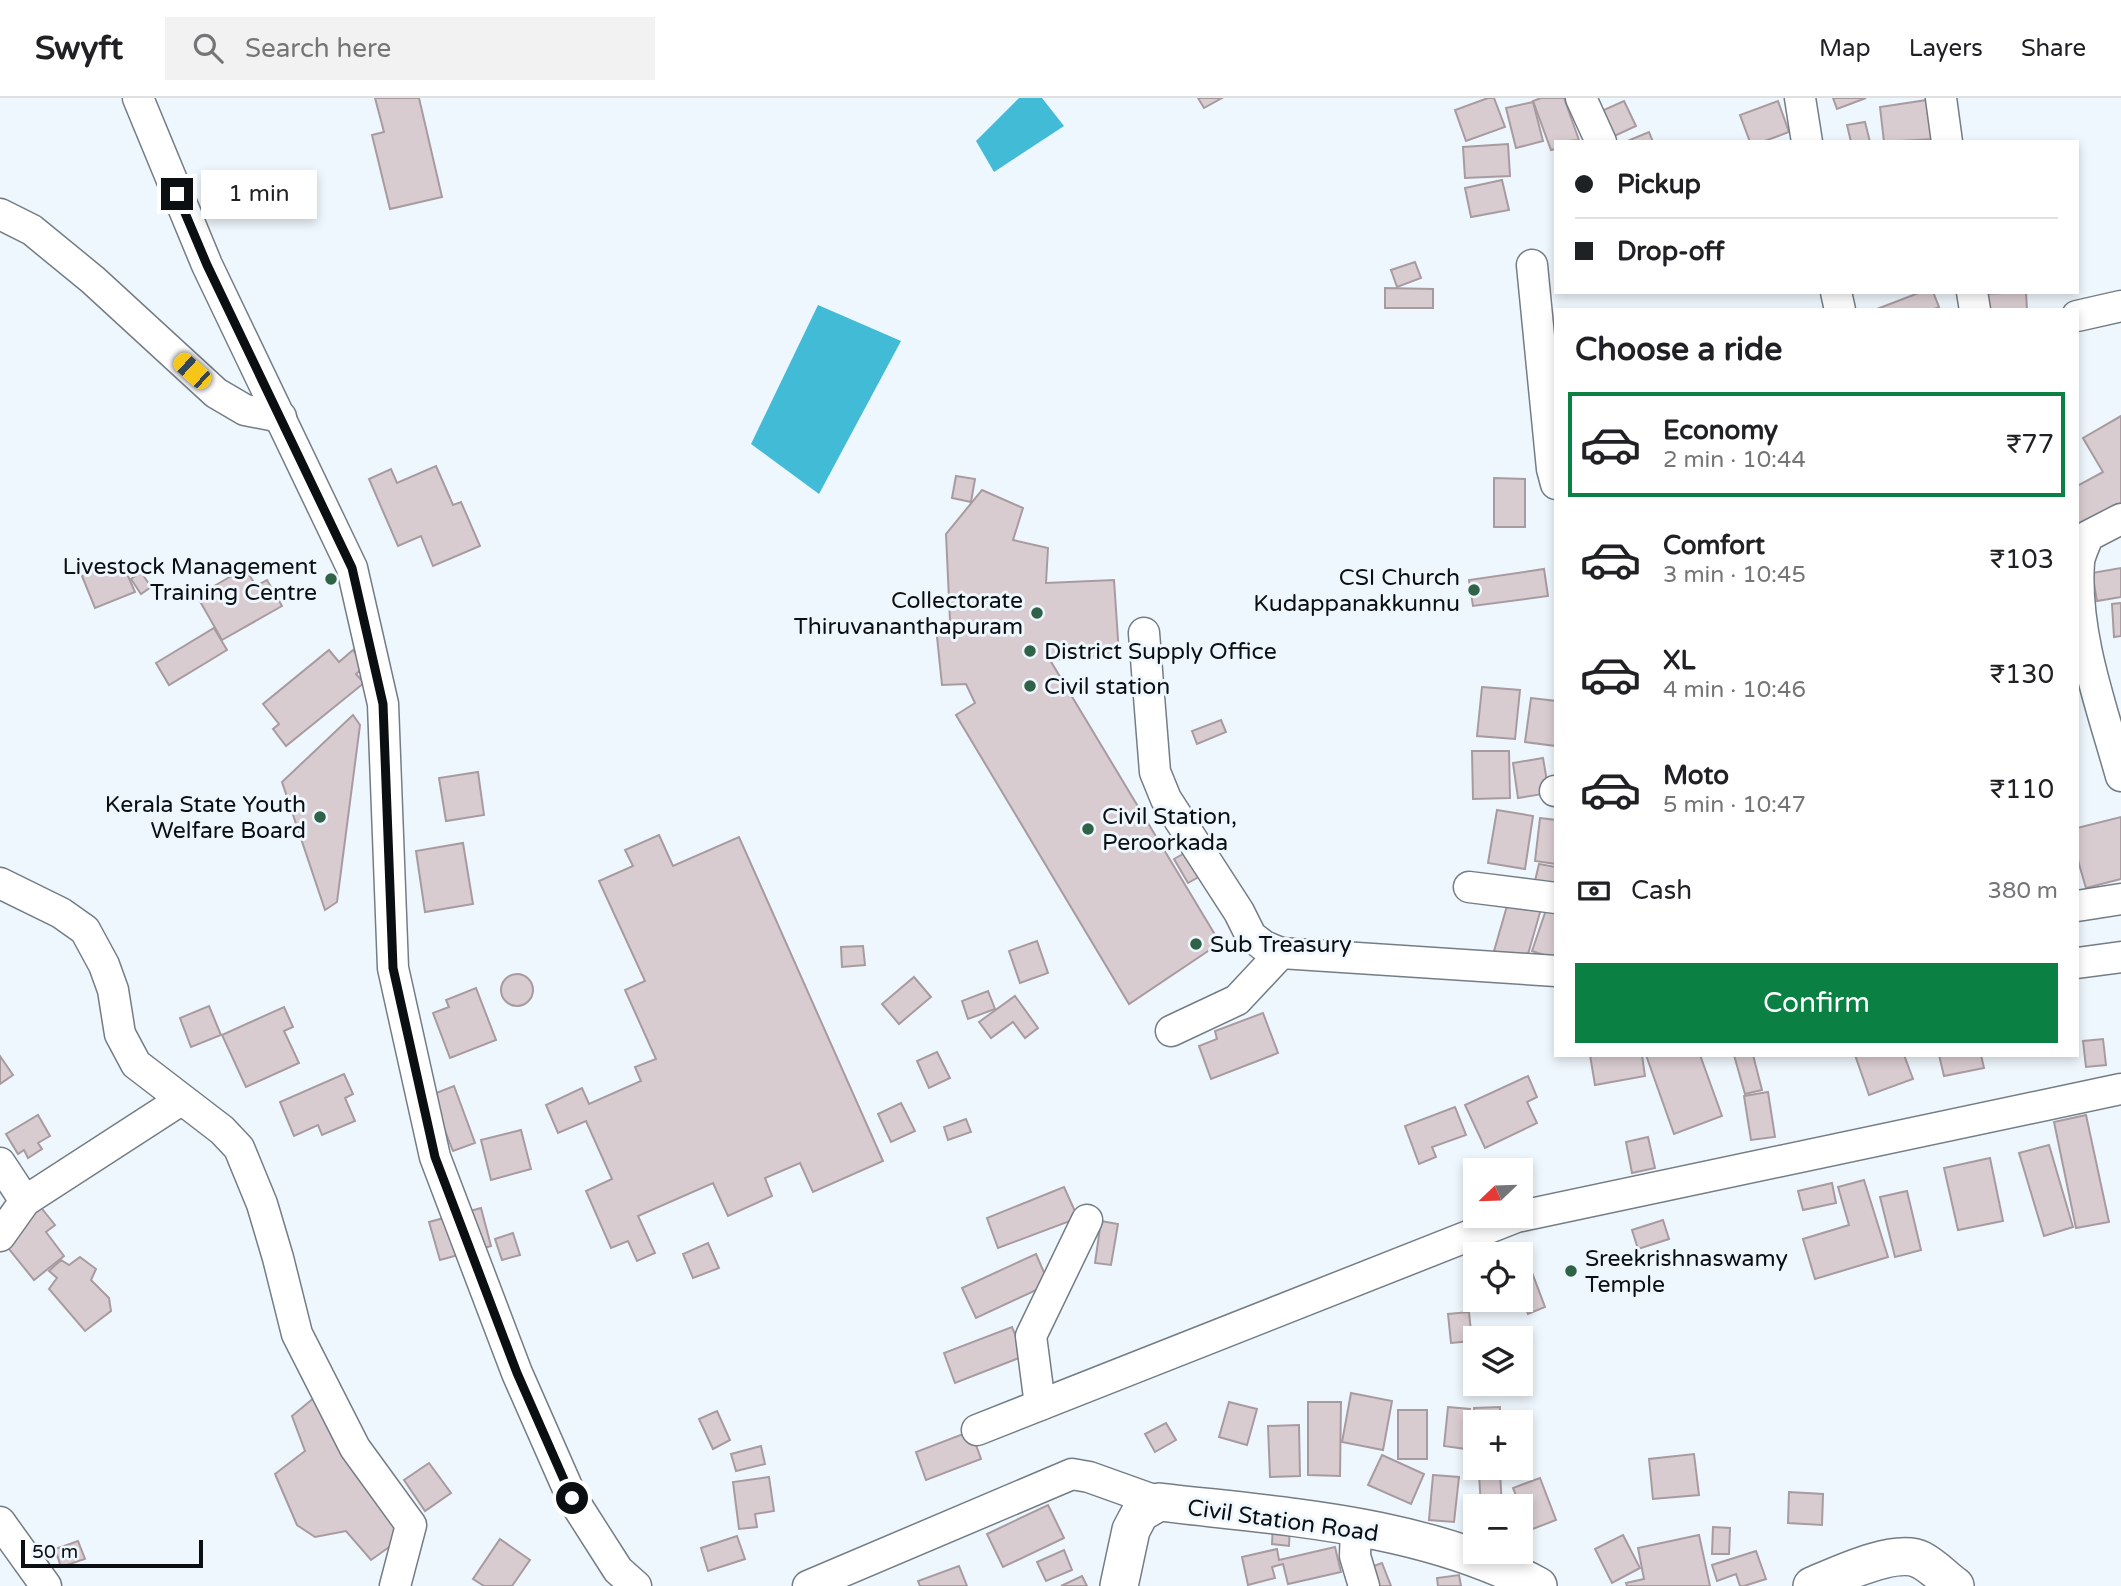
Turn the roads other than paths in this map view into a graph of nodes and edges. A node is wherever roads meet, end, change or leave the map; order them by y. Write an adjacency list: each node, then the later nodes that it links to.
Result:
1 (138, 98): 12 (street)
2 (1581, 98): 5 (street)
3 (1800, 98): 6 (street)
4 (1941, 98): 7 (street)
5 (1600, 140)
6 (1807, 140)
7 (1947, 140)
8 (0, 214): 12 (street)
9 (1532, 265): 13 (street)
10 (2121, 306): 11 (street)
11 (2079, 316)
12 (281, 417): 42 (street)
13 (1554, 476)
14 (2121, 519): 16 (street)
15 (1144, 634): 22 (street)
16 (2121, 776)
17 (0, 883): 28 (street)
18 (1469, 887): 19 (street)
19 (1554, 898)
20 (2121, 899): 21 (street)
21 (2079, 906)
22 (1281, 953): 25 (street); 26 (street)
23 (2121, 957): 24 (street)
24 (2079, 963)
25 (1554, 971)
26 (1171, 1031)
27 (2121, 1089): 31 (street)
28 (181, 1100): 30 (street); 41 (street)
29 (0, 1163): 30 (street)
30 (25, 1201): 34 (street)
31 (1533, 1213)
32 (1087, 1220): 35 (street)
33 (1490, 1228): 35 (street)
34 (0, 1236)
35 (1040, 1405): 36 (street)
36 (976, 1430)
37 (1159, 1502): 39 (main road, Civil Station Road); 43 (street); 44 (main road, Civil Station Road)
38 (0, 1522): 40 (street)
39 (1356, 1527): 45 (street); 46 (main road, Civil Station Road)
40 (46, 1586)
41 (395, 1586)
42 (636, 1586)
43 (808, 1586)
44 (1119, 1586)
45 (1364, 1586)
46 (1538, 1586)
47 (1812, 1586): 48 (main road)
48 (1955, 1586)

